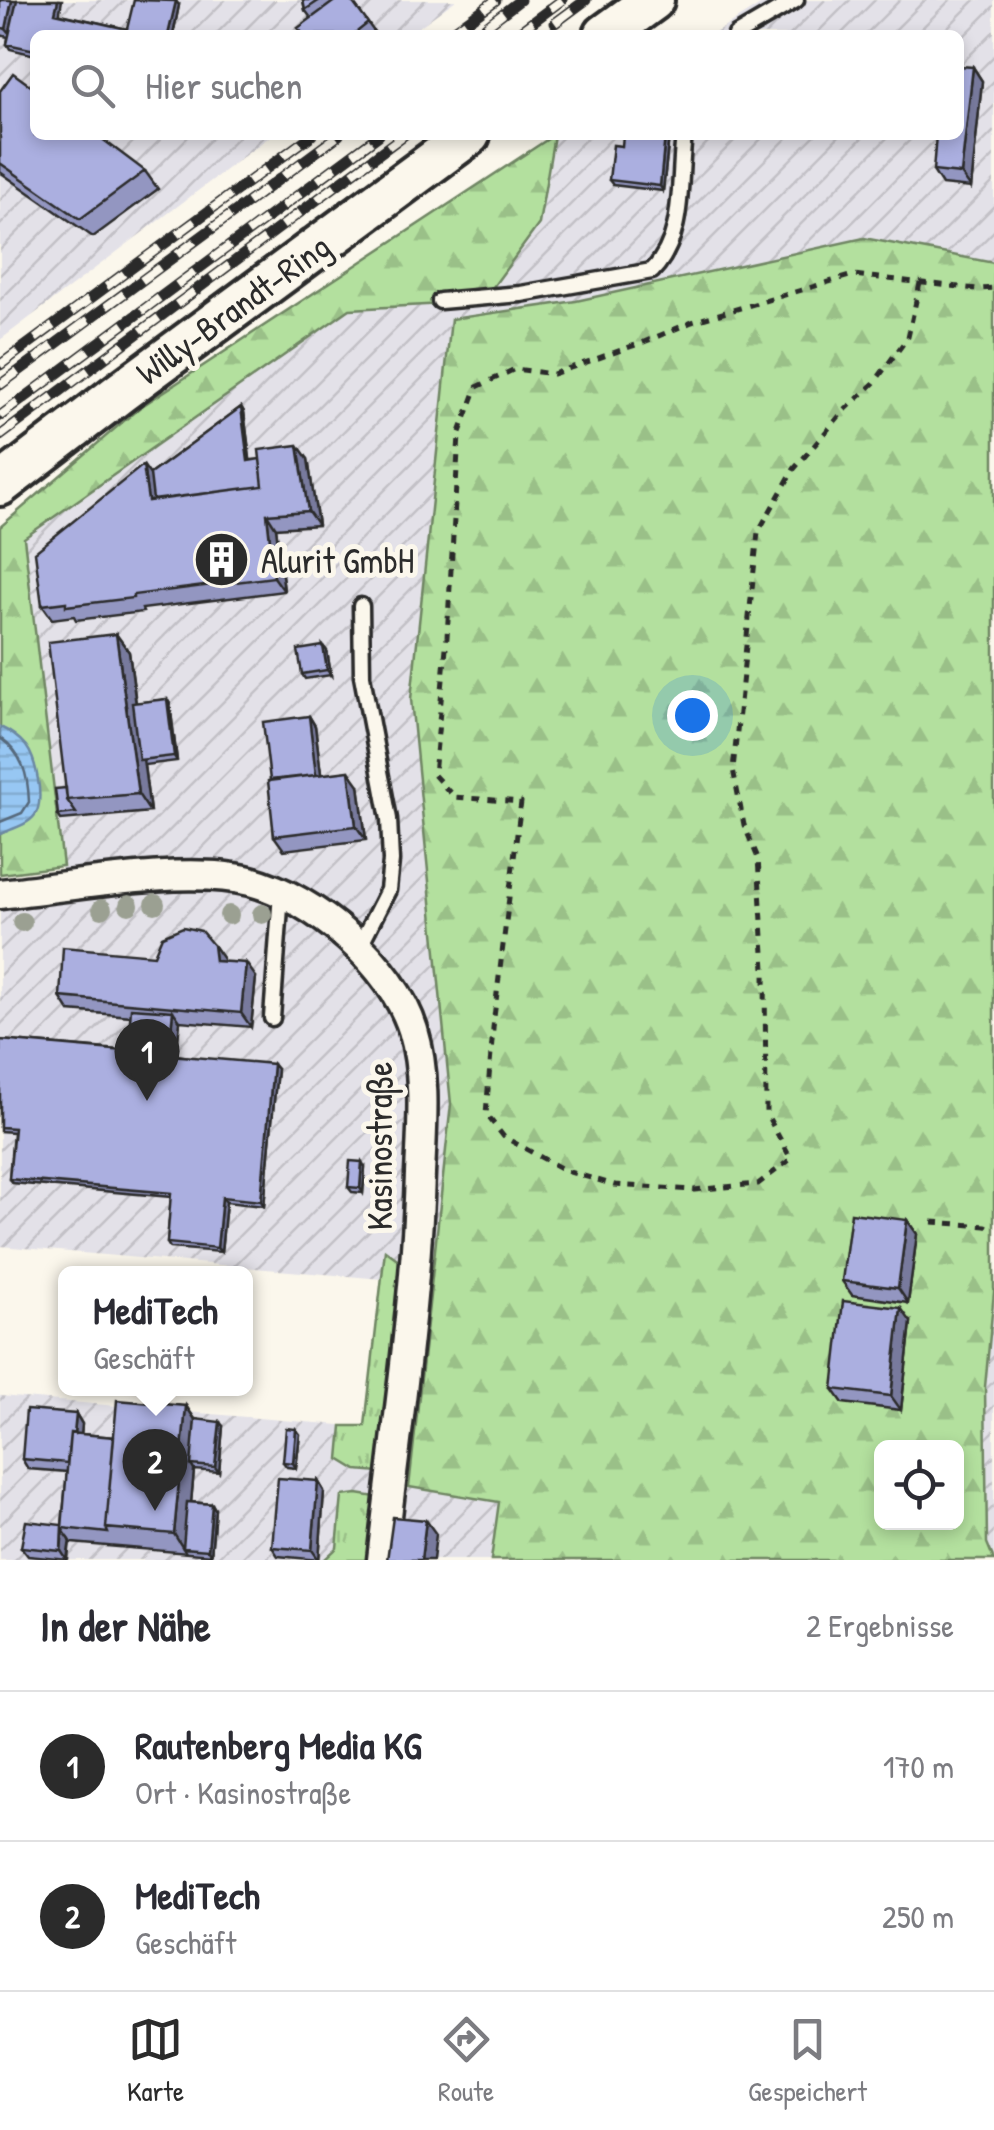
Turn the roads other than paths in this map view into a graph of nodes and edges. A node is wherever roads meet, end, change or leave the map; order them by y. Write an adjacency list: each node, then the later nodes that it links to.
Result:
1 (653, 0): 3 (main road)
2 (796, 0): 4 (lane)
3 (613, 30)
4 (745, 30)
5 (462, 140): 8 (main road, Willy-Brandt-Ring)
6 (684, 140): 7 (lane)
7 (440, 301)
8 (0, 485)
9 (361, 606): 12 (lane)
10 (281, 892): 11 (street, Kasinostraße); 12 (street, Kasinostraße); 13 (lane)
11 (0, 894)
12 (359, 947): 14 (street, Kasinostraße)
13 (272, 1018)
14 (382, 1560)

